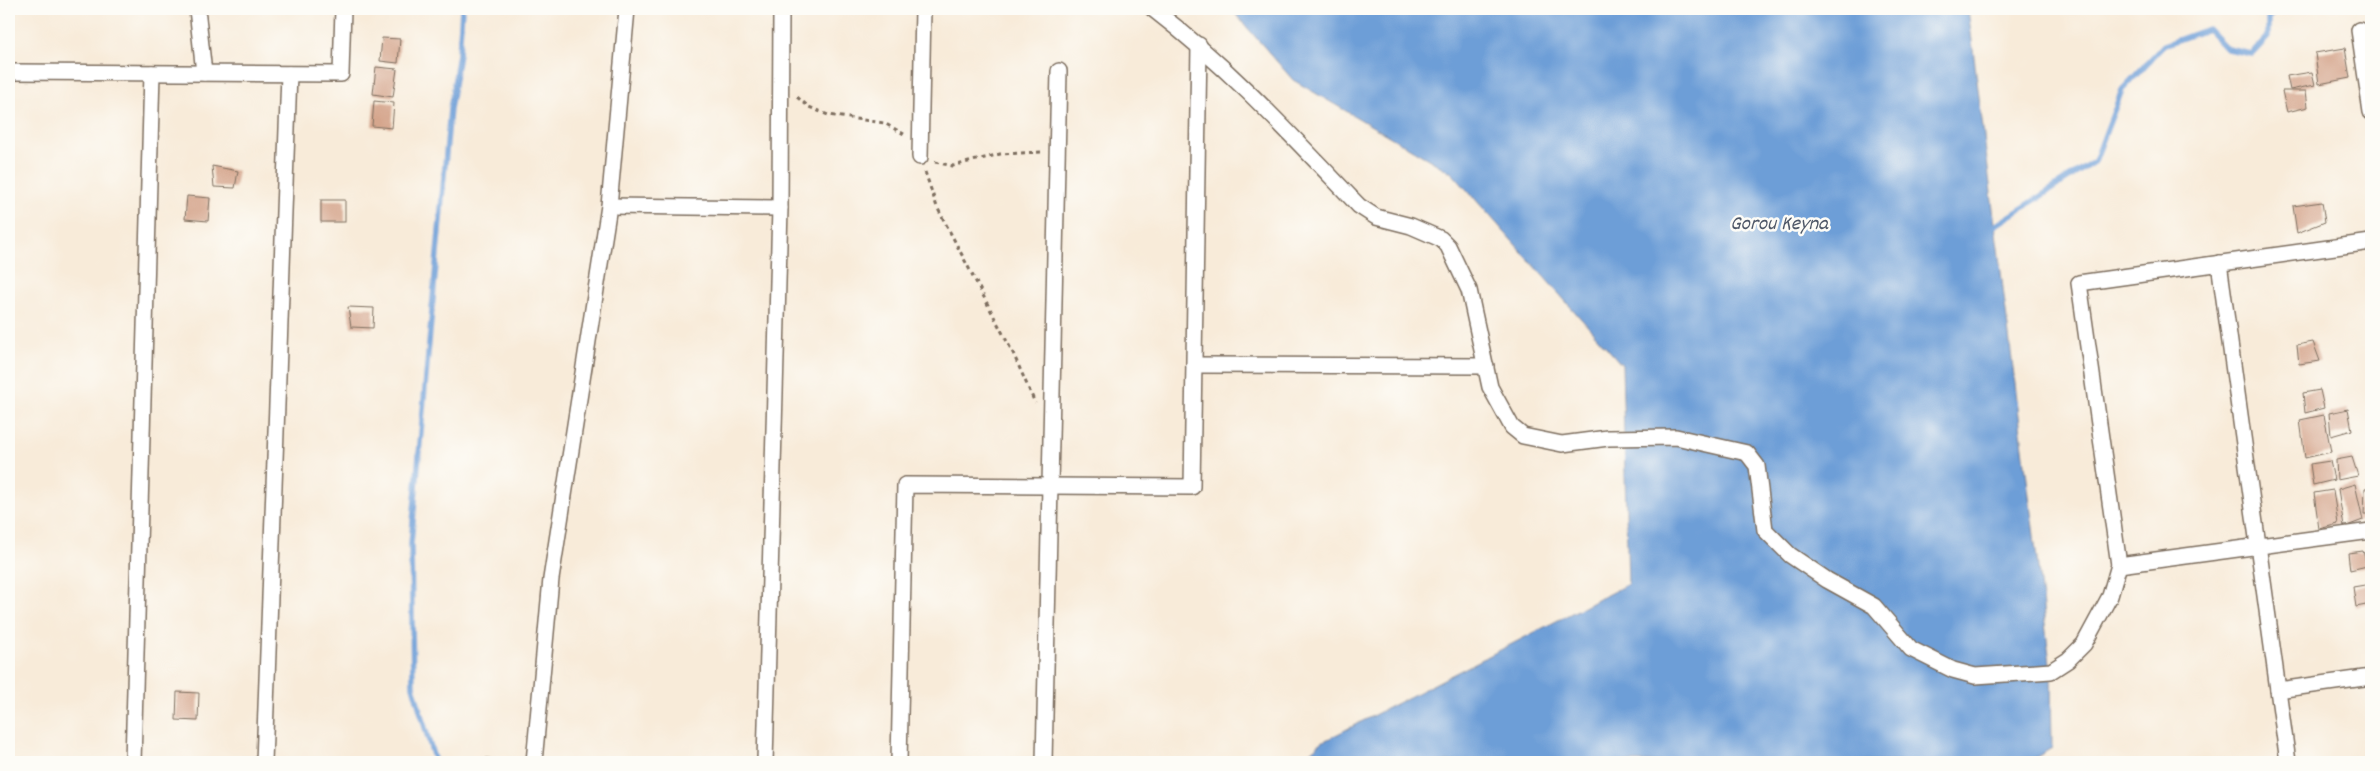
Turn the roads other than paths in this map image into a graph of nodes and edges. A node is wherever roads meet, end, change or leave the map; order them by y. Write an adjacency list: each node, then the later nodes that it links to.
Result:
1 (197, 9): 12 (street)
2 (343, 9): 13 (street)
3 (627, 9): 16 (street)
4 (780, 9): 17 (street)
5 (923, 9): 15 (street)
6 (1153, 9): 8 (street)
7 (2359, 30): 14 (street)
8 (1200, 45): 20 (street); 21 (street)
9 (1059, 71): 22 (street)
10 (9, 72): 11 (street)
11 (152, 73): 12 (street); 28 (street)
12 (204, 73): 13 (street)
13 (289, 74): 29 (street)
14 (2371, 112)
15 (920, 157)
16 (609, 206): 17 (street); 30 (street)
17 (780, 208): 31 (street)
18 (2371, 242): 19 (street)
19 (2219, 264): 24 (street); 25 (street)
20 (1194, 365): 21 (street); 22 (street)
21 (1486, 366): 25 (street)
22 (1050, 487): 32 (street); 33 (street)
23 (2371, 531): 24 (street)
24 (2258, 547): 25 (street); 27 (street)
25 (2120, 565)
26 (2371, 677): 27 (street)
27 (2278, 690): 34 (street)
28 (133, 762)
29 (264, 762)
30 (534, 762)
31 (765, 762)
32 (899, 762)
33 (1044, 762)
34 (2288, 762)

